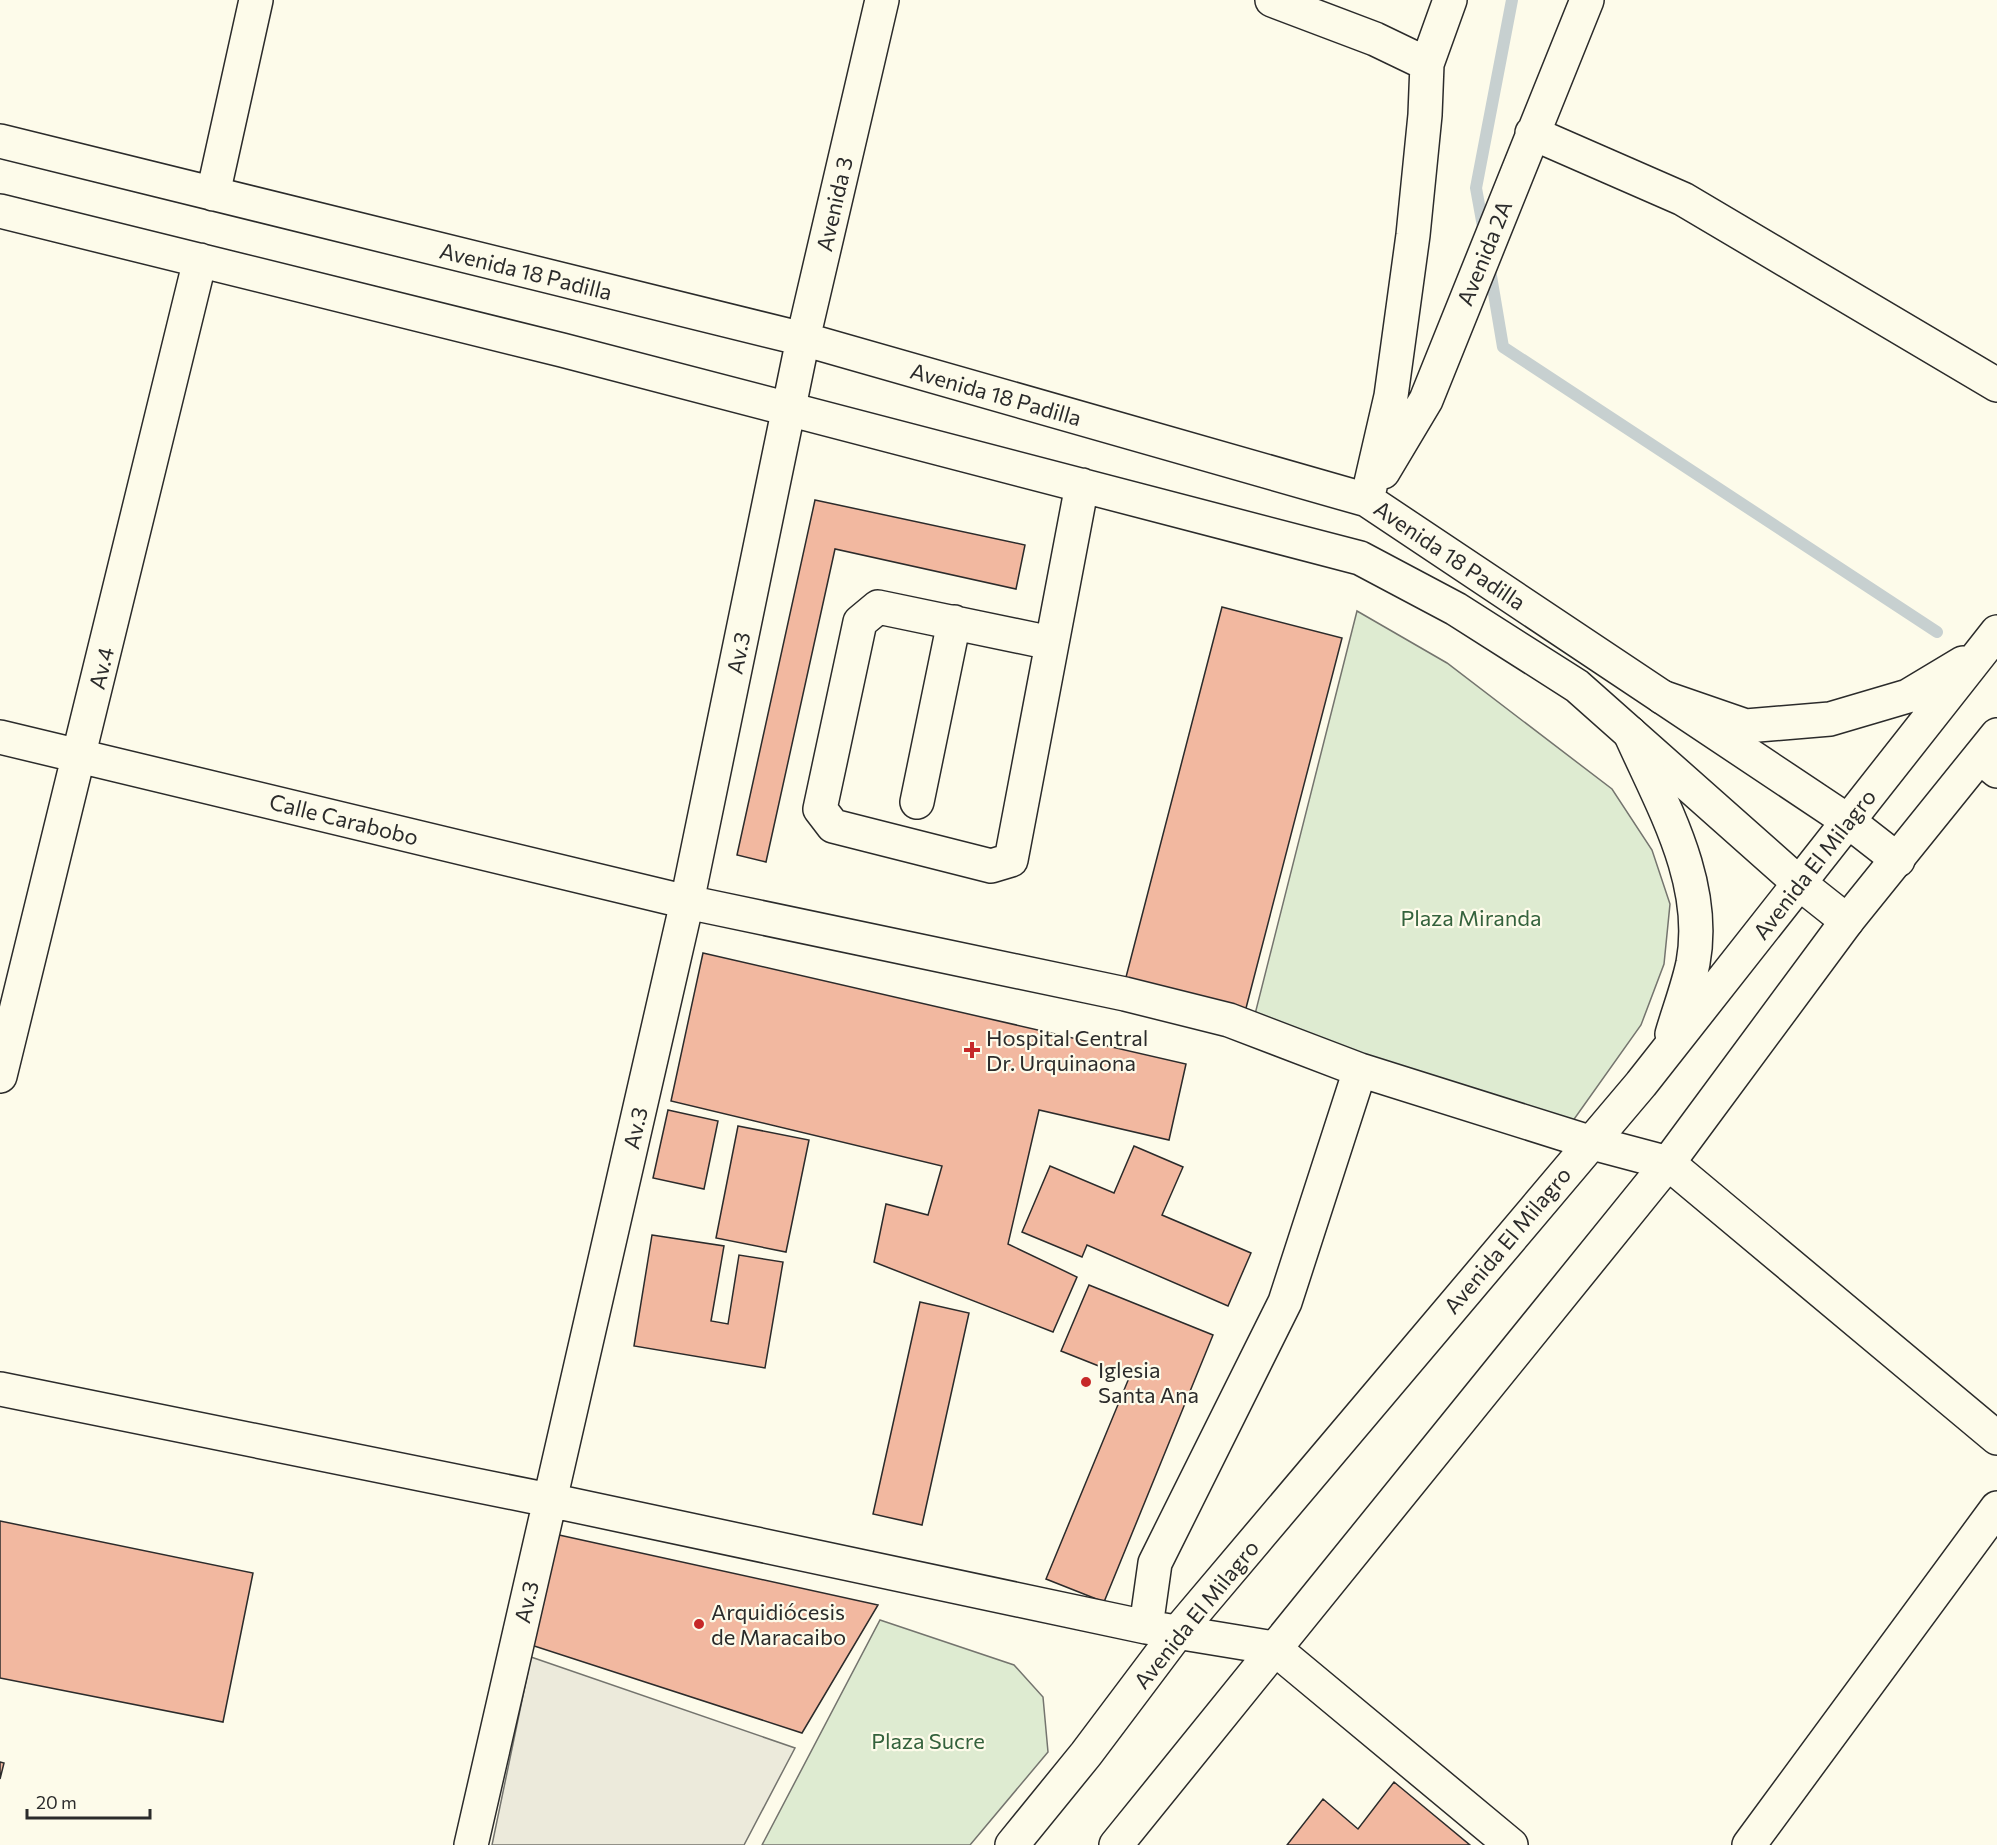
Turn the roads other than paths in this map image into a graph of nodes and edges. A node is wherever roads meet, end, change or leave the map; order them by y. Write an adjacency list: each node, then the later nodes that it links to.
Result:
1 (256, 0): 9 (street)
2 (882, 0): 12 (street, Avenida 3)
3 (1272, 0): 6 (street)
4 (1450, 0): 6 (street)
5 (1587, 0): 7 (street, Avenida 2A)
6 (1427, 64): 16 (street)
7 (1532, 133): 13 (street); 16 (street, Avenida 2A)
8 (0, 141): 9 (street, Avenida 18 Padilla)
9 (213, 194): 12 (street, Avenida 18 Padilla)
10 (0, 211): 11 (street, Avenida 18 Padilla)
11 (200, 260): 14 (street, Avenida 18 Padilla); 24 (street, Av.4)
12 (803, 339): 14 (street, Avenida 3); 16 (street, Avenida 18 Padilla)
13 (1997, 385)
14 (788, 409): 15 (street, Avenida 18 Padilla); 29 (street, Av.3)
15 (1082, 485): 19 (street); 21 (street, Avenida 18 Padilla)
16 (1367, 500): 20 (street, Avenida 18 Padilla)
17 (954, 622): 19 (street); 19 (street); 25 (street)
18 (1989, 642): 20 (street); 26 (street, Avenida El Milagro)
19 (1051, 643)
20 (1662, 697): 26 (street, Avenida 18 Padilla)
21 (1630, 733): 28 (street, Avenida 18 Padilla); 31 (street)
22 (0, 737): 24 (street, Calle Carabobo)
23 (1991, 754): 27 (street)
24 (80, 756): 29 (street, Calle Carabobo); 33 (street, Av.4)
25 (918, 802)
26 (1848, 821): 27 (street, Avenida 18 Padilla); 28 (street, Avenida El Milagro)
27 (1898, 860): 30 (street)
28 (1799, 883): 30 (street, Avenida 18 Padilla); 31 (street, Avenida El Milagro)
29 (687, 902): 32 (street, Calle Carabobo); 38 (street, Av.3)
30 (1847, 921): 35 (street)
31 (1668, 1050): 34 (street, Avenida El Milagro)
32 (1360, 1070): 34 (street, Calle Carabobo); 40 (street)
33 (0, 1076)
34 (1590, 1142): 35 (street, Calle Carabobo); 40 (street, Avenida El Milagro)
35 (1668, 1163): 37 (street); 41 (street)
36 (0, 1389): 38 (street)
37 (1997, 1438)
38 (549, 1500): 40 (street); 42 (street, Av.3)
39 (1997, 1508): 46 (street)
40 (1162, 1630): 41 (street); 43 (street, Avenida El Milagro)
41 (1274, 1648): 44 (street); 45 (street)
42 (471, 1845)
43 (1012, 1845)
44 (1116, 1845)
45 (1511, 1845)
46 (1749, 1845)

